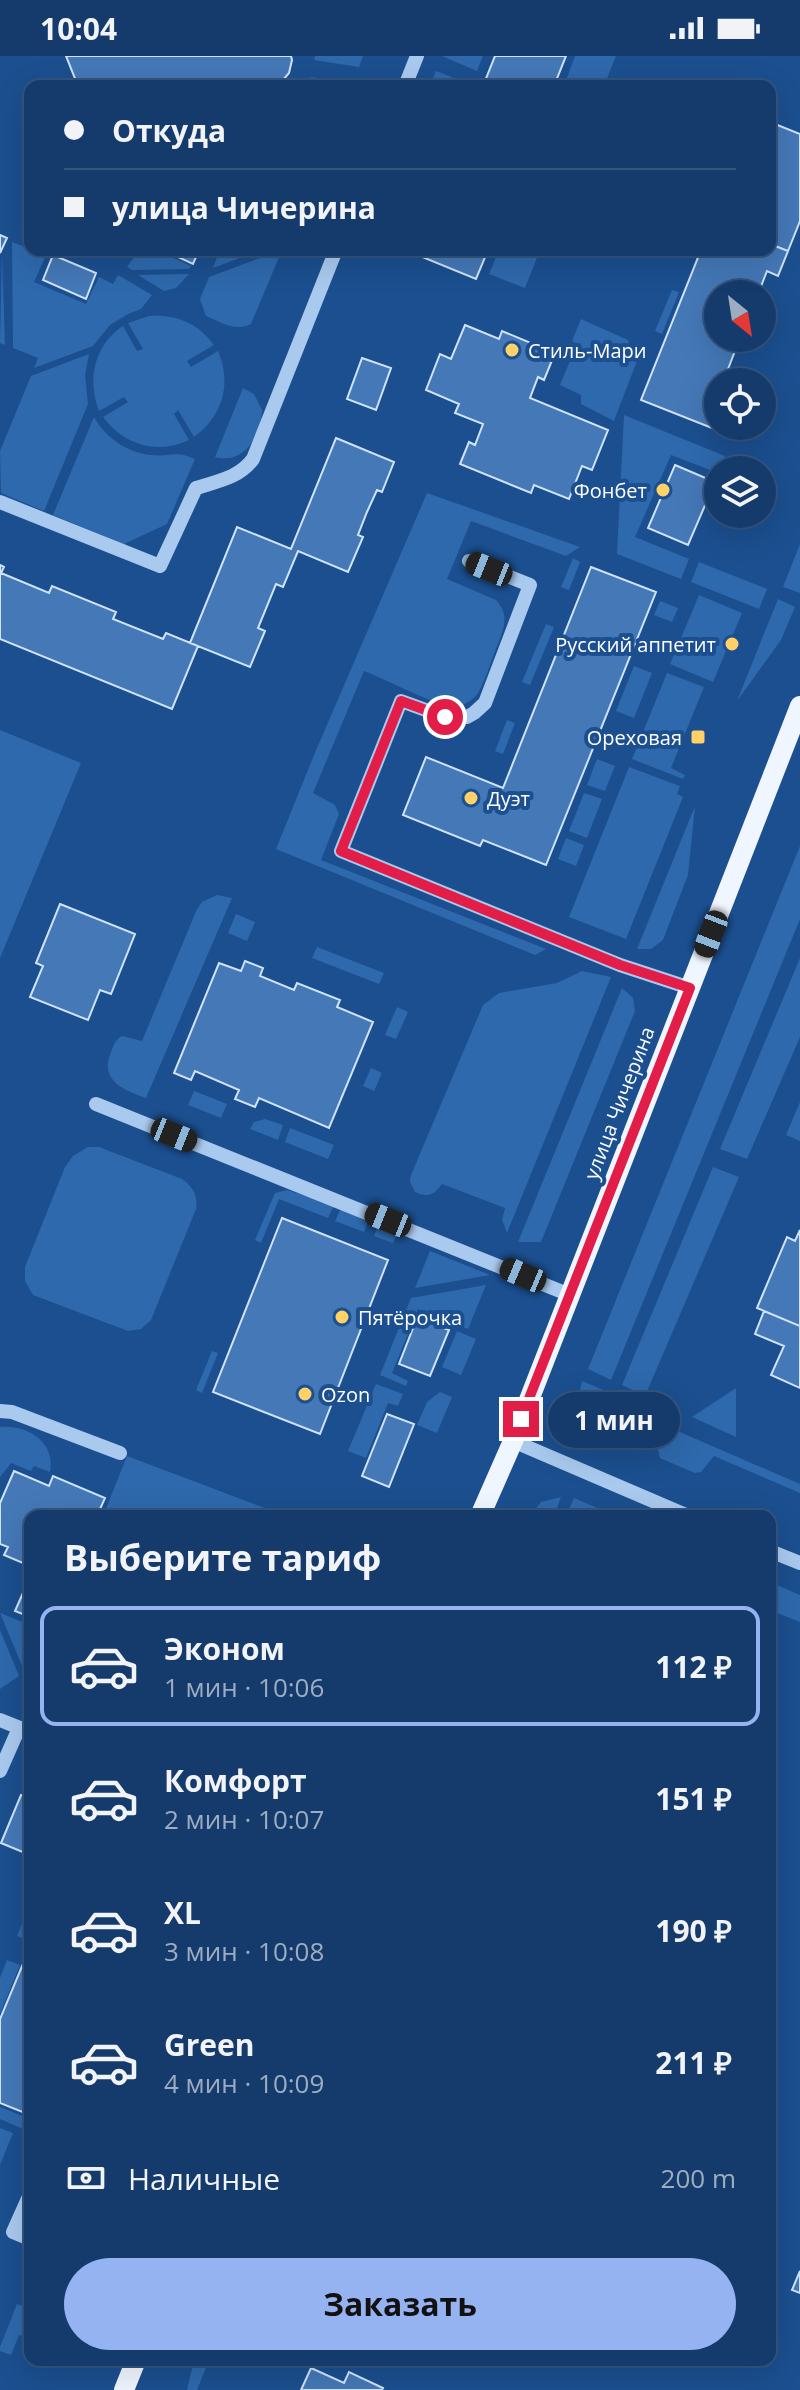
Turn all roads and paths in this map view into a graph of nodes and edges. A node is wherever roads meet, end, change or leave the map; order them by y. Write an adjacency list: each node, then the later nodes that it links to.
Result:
1 (417, 56): 2 (street)
2 (407, 80)
3 (334, 256): 4 (street)
4 (0, 502)
5 (469, 561): 7 (street)
6 (800, 706): 7 (main road, улица Чичерина)
7 (690, 988): 9 (main road, улица Чичерина)
8 (96, 1104): 9 (street)
9 (570, 1295): 11 (main road, улица Чичерина)
10 (0, 1411): 12 (street)
11 (513, 1441): 13 (main road, улица Чичерина); 14 (street)
12 (120, 1453)
13 (483, 1510)
14 (674, 1510)
15 (776, 1553): 16 (street)
16 (800, 1563)
17 (0, 1720): 18 (street)
18 (24, 1730): 19 (street)
19 (0, 1771)
20 (24, 2207): 21 (street)
21 (24, 2237)
22 (134, 2366): 23 (main road)
23 (124, 2390)

